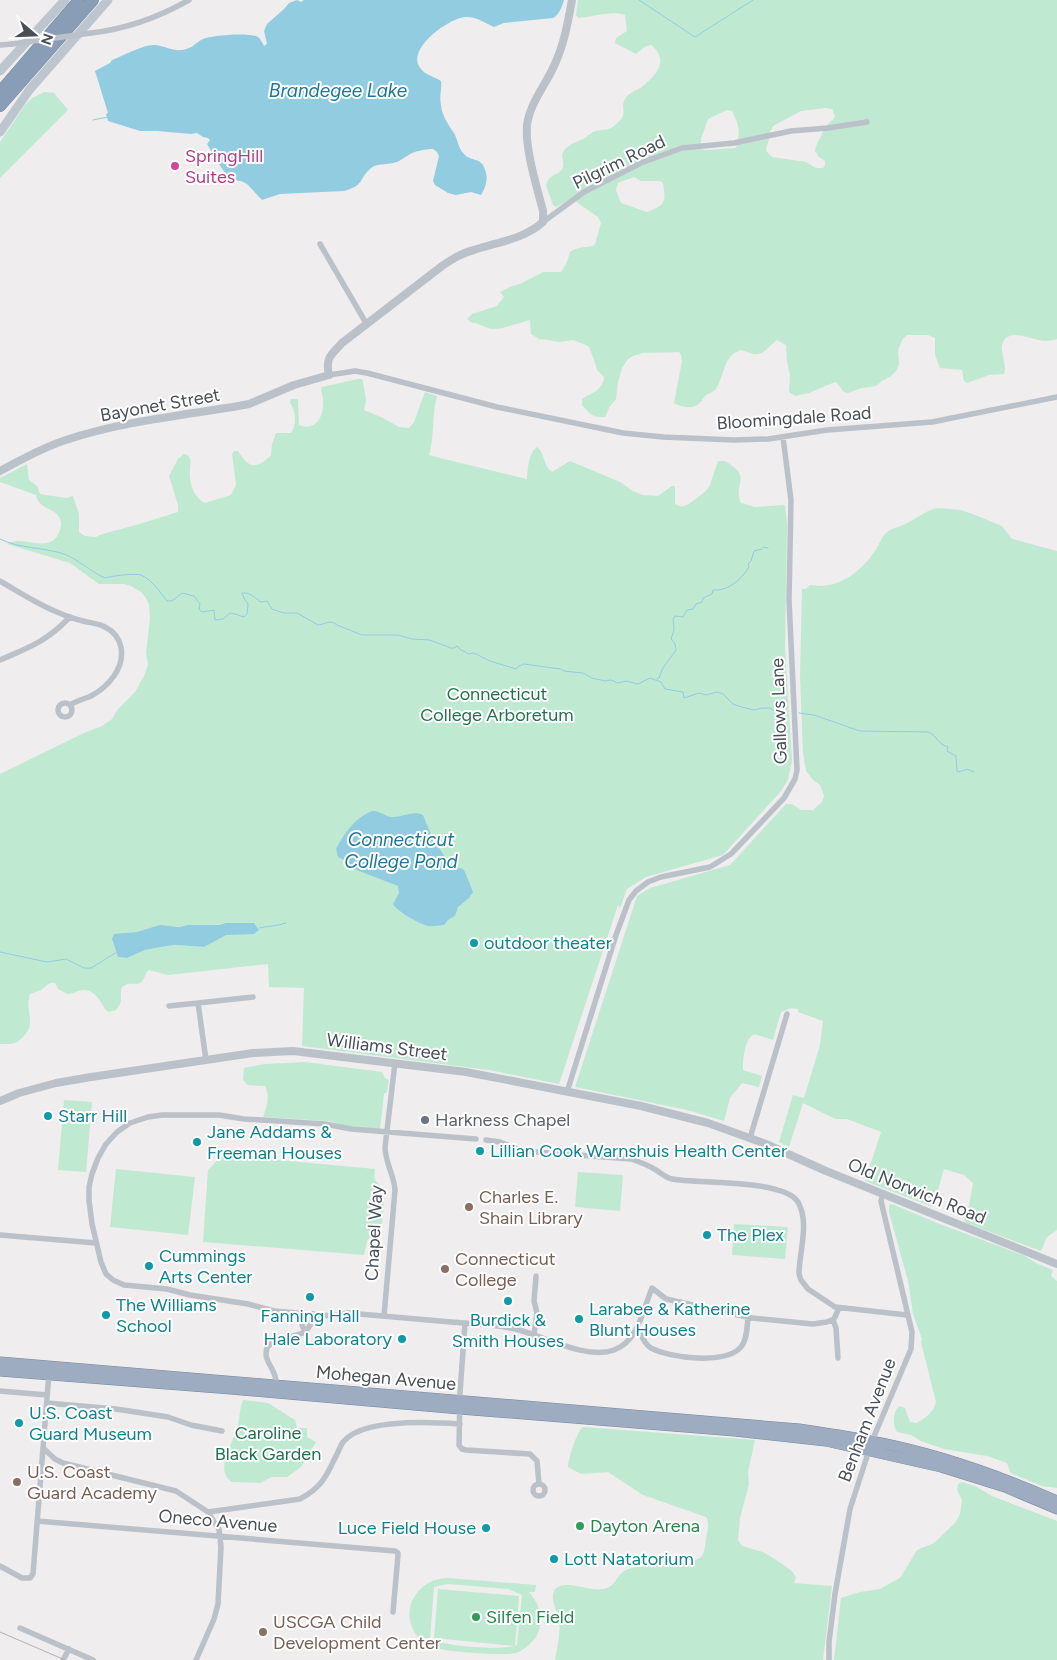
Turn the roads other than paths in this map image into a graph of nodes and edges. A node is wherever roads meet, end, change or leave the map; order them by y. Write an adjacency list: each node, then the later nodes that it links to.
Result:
1 (64, 0): 8 (main road)
2 (79, 0): 9 (highway)
3 (94, 0): 10 (highway)
4 (108, 0): 12 (main road)
5 (189, 0): 7 (street, bridge)
6 (572, 0): 13 (street)
7 (0, 46)
8 (0, 71)
9 (0, 92)
10 (0, 106)
11 (867, 122): 13 (street, Pilgrim Road)
12 (0, 132)
13 (543, 222): 15 (street, Pilgrim Road)
14 (320, 244): 15 (street)
15 (366, 323): 16 (street, Pilgrim Road)
16 (329, 375): 18 (street, Bloomingdale Road); 19 (street, Bayonet Street)
17 (1057, 397): 18 (street, Bloomingdale Road)
18 (783, 437): 30 (street, Gallows Lane)
19 (0, 471)
20 (0, 581): 21 (street)
21 (70, 617): 22 (street); 23 (street)
22 (0, 660)
23 (70, 705)
24 (253, 997): 25 (street)
25 (198, 1003): 26 (street); 28 (street)
26 (169, 1006)
27 (787, 1014): 33 (street)
28 (206, 1060): 29 (street, Williams Street); 31 (street, Williams Street)
29 (395, 1063): 30 (street, Williams Street); 32 (street, Chapel Way)
30 (567, 1092): 33 (street, Williams Street)
31 (0, 1100)
32 (386, 1132): 34 (street); 39 (street); 46 (street, Chapel Way)
33 (750, 1138): 36 (street, Williams Street)
34 (476, 1139)
35 (486, 1140): 42 (street)
36 (766, 1144): 37 (street, Old Norwich Road)
37 (883, 1194): 40 (street, Old Norwich Road); 45 (street, Benham Avenue)
38 (0, 1235): 39 (street)
39 (96, 1244): 43 (street)
40 (1057, 1264)
41 (536, 1276): 52 (street)
42 (839, 1308): 45 (street); 48 (street)
43 (303, 1313): 44 (street); 51 (street)
44 (313, 1314): 46 (street); 51 (street)
45 (907, 1315): 64 (street, Benham Avenue)
46 (384, 1316): 49 (street)
47 (748, 1318): 48 (street); 50 (street); 50 (street)
48 (833, 1320): 53 (street)
49 (465, 1323): 52 (street); 61 (street)
50 (636, 1330): 52 (street)
51 (305, 1331): 57 (street)
52 (534, 1334)
53 (838, 1358)
54 (0, 1362): 56 (highway, Mohegan Avenue)
55 (0, 1371): 56 (highway, Mohegan Avenue)
56 (49, 1371): 57 (highway, Mohegan Avenue); 59 (street)
57 (276, 1389): 61 (highway, Mohegan Avenue)
58 (0, 1392): 59 (street)
59 (47, 1395): 60 (street)
60 (47, 1403): 63 (street); 65 (street)
61 (460, 1405): 62 (street); 64 (highway, Mohegan Avenue)
62 (460, 1424): 66 (street); 69 (street)
63 (222, 1431)
64 (870, 1445): 67 (highway); 68 (highway); 79 (street, Benham Avenue)
65 (43, 1448): 69 (street); 70 (street)
66 (539, 1484)
67 (1057, 1501)
68 (1057, 1509)
69 (208, 1512): 71 (street)
70 (37, 1521): 71 (street, Oneco Avenue); 72 (street)
71 (220, 1537): 73 (street, Oneco Avenue); 78 (street)
72 (0, 1566)
73 (393, 1612)
74 (20, 1628): 75 (street)
75 (68, 1649): 76 (street); 77 (street)
76 (63, 1660)
77 (93, 1660)
78 (196, 1660)
79 (829, 1660)

